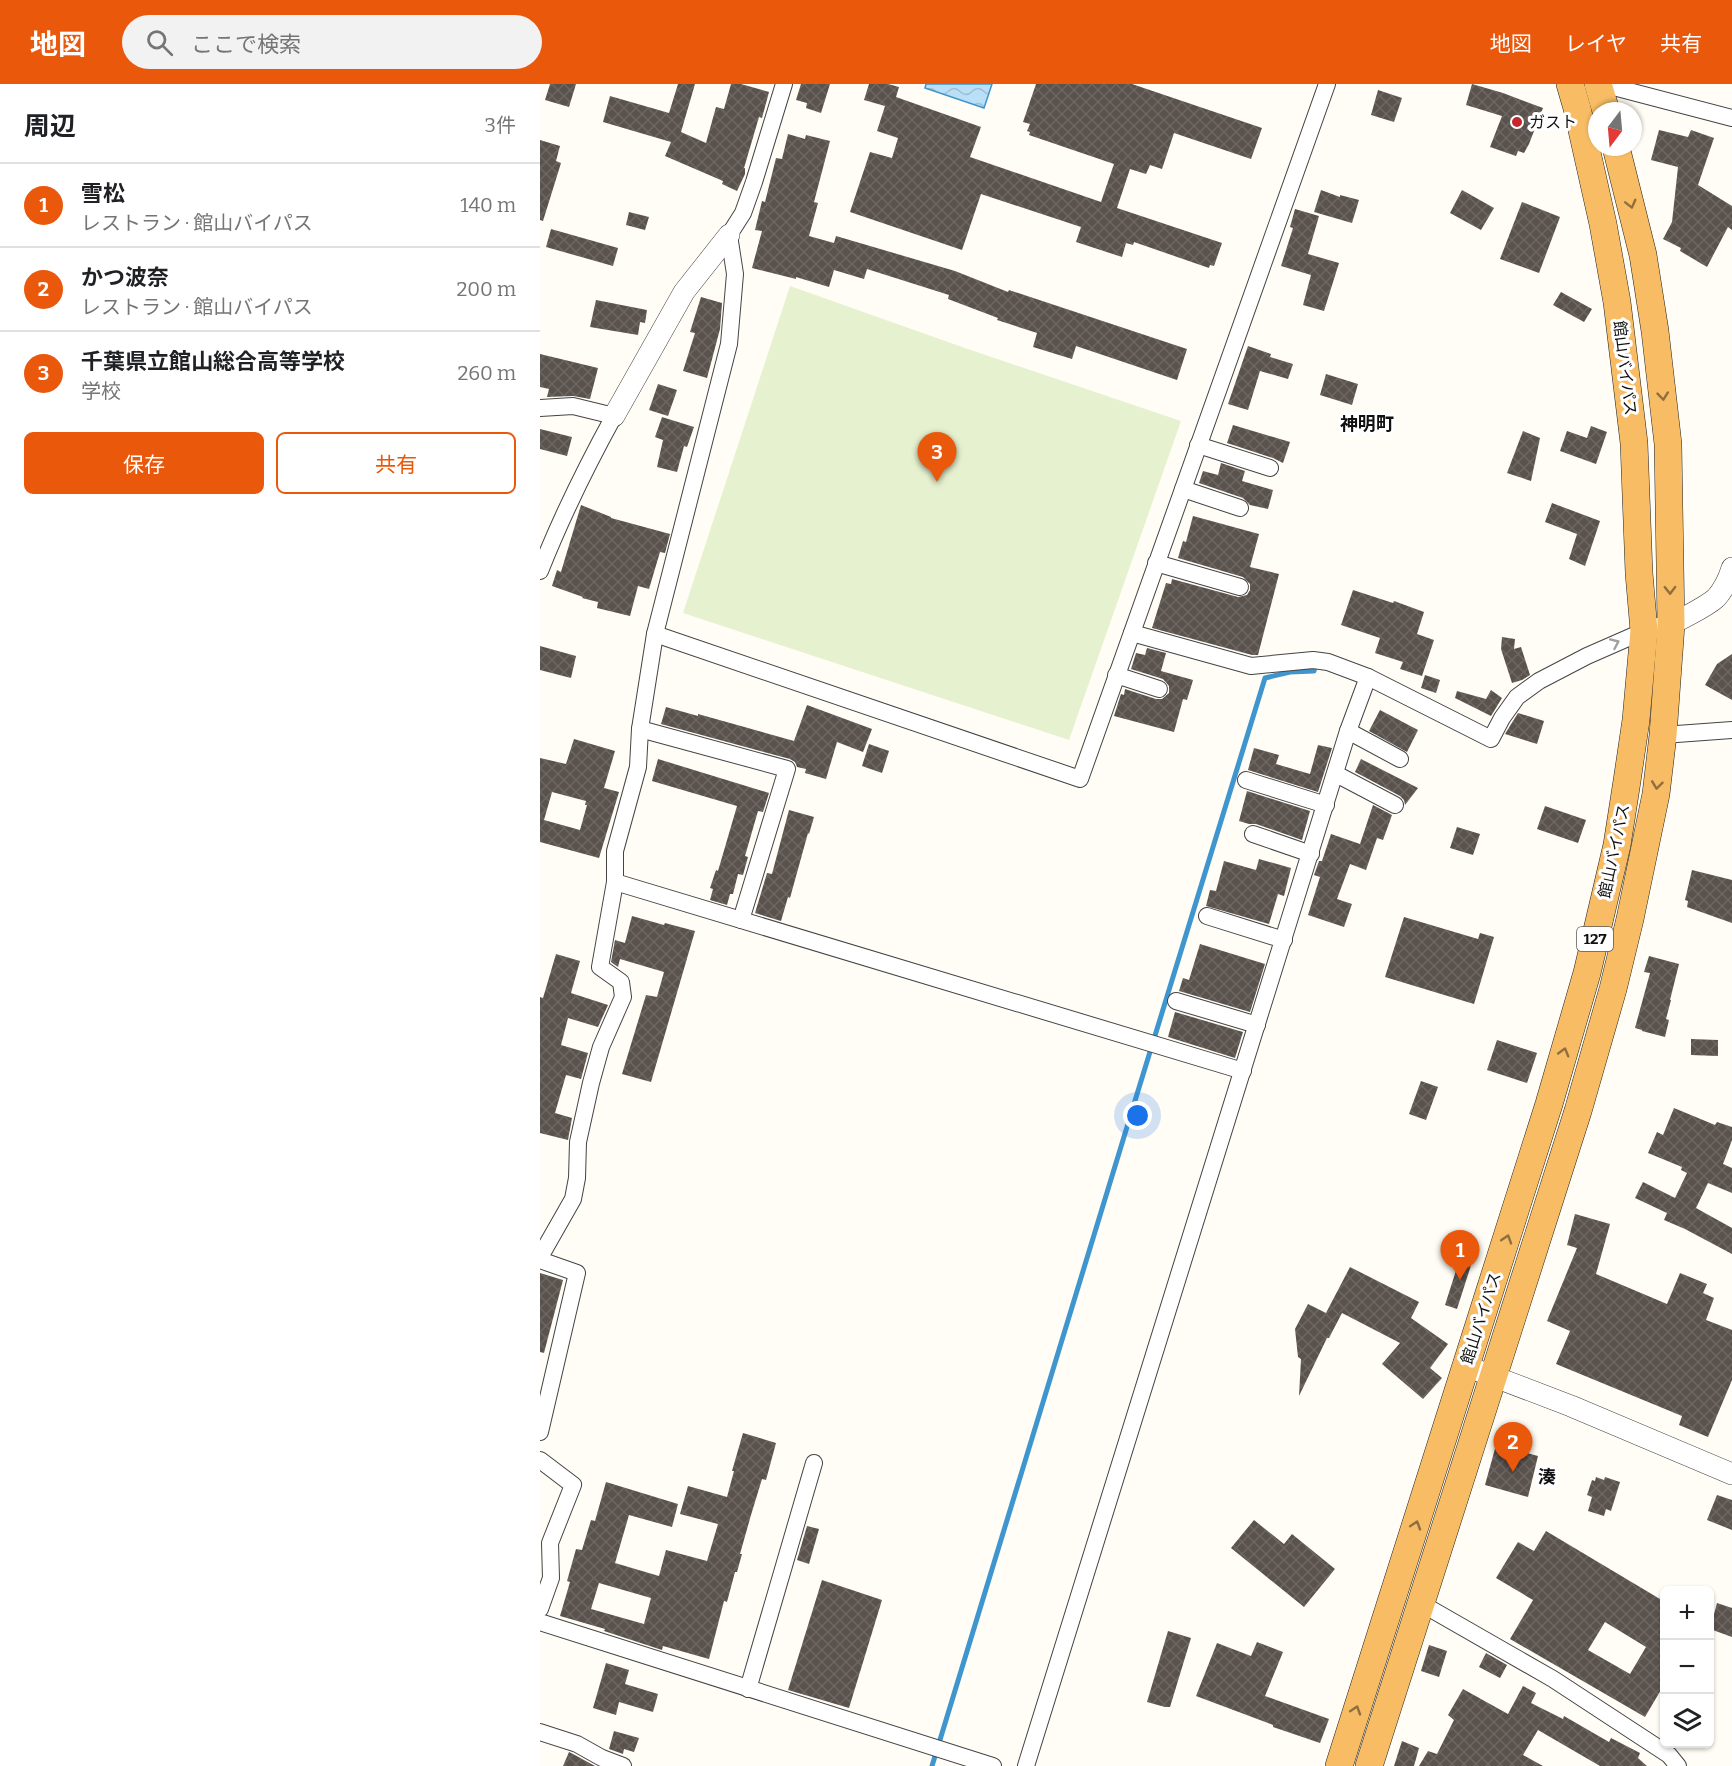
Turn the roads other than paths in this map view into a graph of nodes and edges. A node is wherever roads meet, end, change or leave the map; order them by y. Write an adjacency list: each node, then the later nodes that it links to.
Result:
1 (784, 84): 8 (street)
2 (1327, 84): 11 (street)
3 (1570, 84): 20 (highway, 館山バイパス / 127)
4 (1600, 84): 5 (highway); 6 (street)
5 (1604, 102)
6 (1732, 118)
7 (1618, 156): 19 (highway, 館山バイパス / 127, one-way to 19)
8 (729, 235): 10 (street); 22 (street)
9 (540, 408): 10 (street)
10 (614, 416): 17 (street)
11 (1198, 445): 12 (street); 13 (street)
12 (1270, 468)
13 (1183, 489): 14 (street); 15 (street)
14 (1239, 508)
15 (1156, 563): 18 (street); 21 (street)
16 (1732, 568): 19 (street)
17 (540, 571)
18 (1240, 587)
19 (1671, 625): 20 (street); 29 (highway, 館山バイパス / 127)
20 (1644, 631): 24 (street, one-way to 20); 45 (highway, 館山バイパス / 127, one-way to 20)
21 (1132, 633): 23 (street); 24 (street)
22 (655, 634): 23 (street); 26 (street)
23 (1116, 675): 25 (street)
24 (1368, 677): 28 (street)
25 (1159, 689)
26 (640, 729): 37 (street); 39 (street)
27 (1732, 730): 29 (street)
28 (1348, 731): 30 (street); 31 (street)
29 (1663, 735): 46 (highway, 館山バイパス / 127, one-way to 46)
30 (1400, 759)
31 (1336, 774): 33 (street); 34 (street)
32 (1246, 780): 33 (street)
33 (1326, 806): 36 (street)
34 (1395, 806)
35 (1253, 834): 36 (street)
36 (1311, 854): 40 (street)
37 (615, 882): 39 (street); 44 (street)
38 (1207, 916): 40 (street)
39 (741, 920): 43 (street)
40 (1284, 940): 42 (street)
41 (1176, 1001): 42 (street)
42 (1257, 1024): 43 (street)
43 (1244, 1071): 58 (street)
44 (540, 1259): 47 (street)
45 (1466, 1366): 46 (street); 59 (highway, 館山バイパス / 127, one-way to 45)
46 (1494, 1376): 50 (street); 51 (highway, 館山バイパス / 127)
47 (540, 1432)
48 (540, 1460): 52 (street)
49 (814, 1463): 54 (street)
50 (1732, 1474)
51 (1422, 1604): 60 (highway, 館山バイパス / 127); 61 (street)
52 (540, 1609)
53 (540, 1622): 54 (street)
54 (748, 1689): 57 (street)
55 (540, 1732): 56 (street)
56 (623, 1766)
57 (993, 1766)
58 (1026, 1766)
59 (1339, 1766)
60 (1369, 1766)
61 (1678, 1766)

